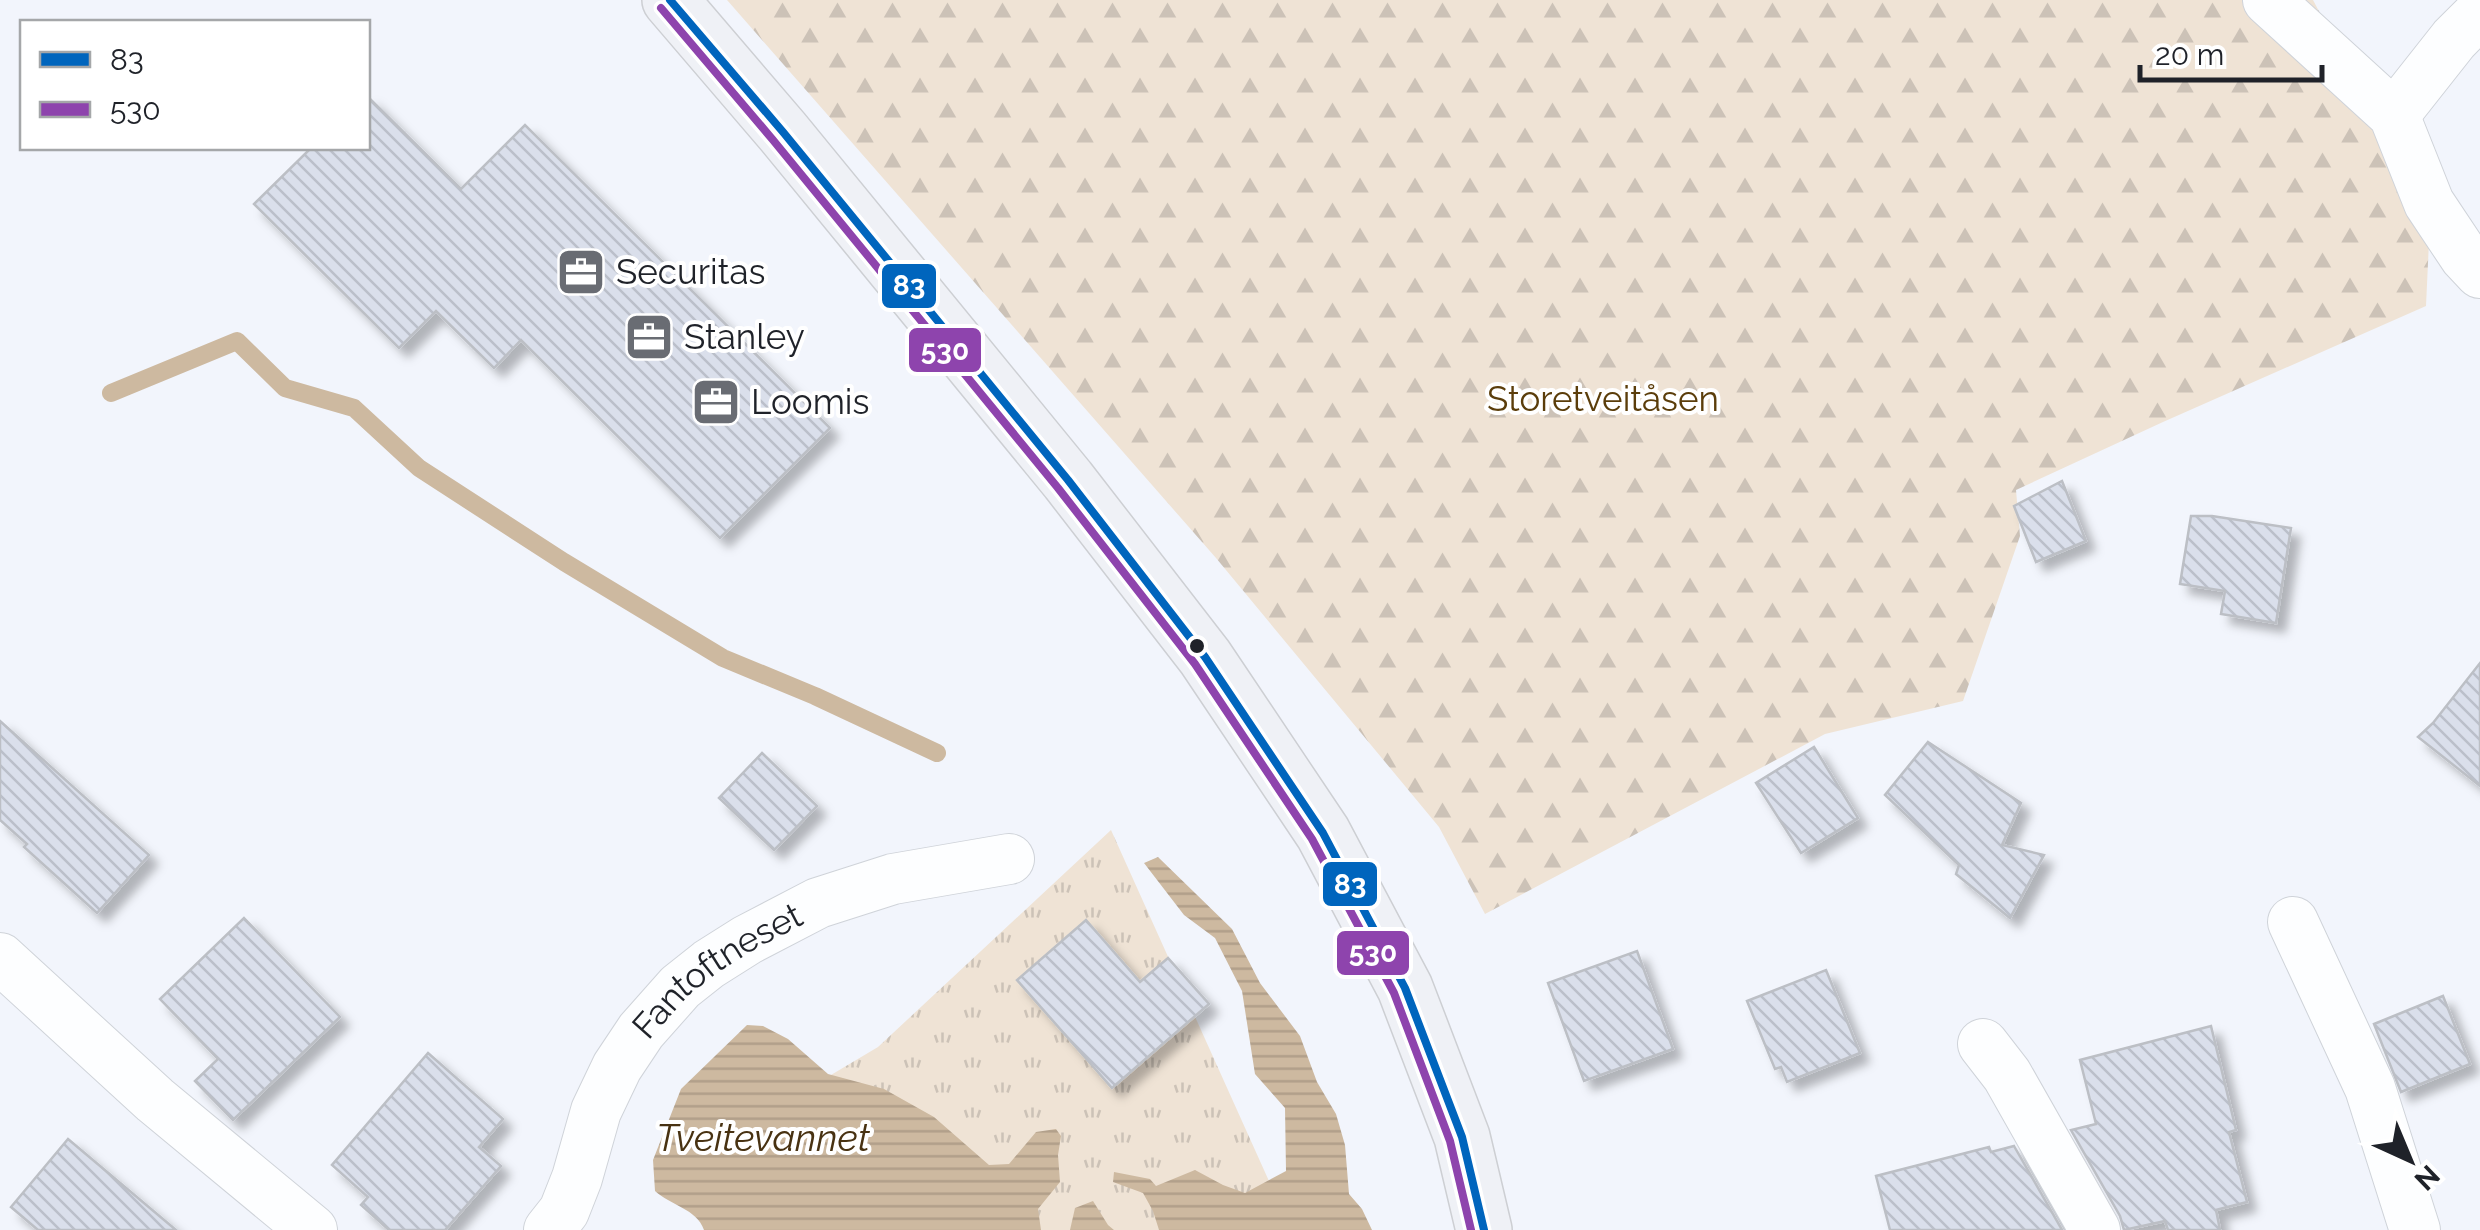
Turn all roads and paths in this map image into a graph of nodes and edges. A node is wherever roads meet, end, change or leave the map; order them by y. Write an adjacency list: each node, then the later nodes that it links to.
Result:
1 (670, 0): 12 (main road)
2 (2268, 0): 4 (street)
3 (2480, 13): 4 (street)
4 (2394, 115): 5 (street)
5 (2480, 273)
6 (1009, 859): 11 (street, Fantoftneset)
7 (2294, 922): 14 (street)
8 (0, 958): 10 (street)
9 (1983, 1044): 13 (street)
10 (312, 1230)
11 (548, 1230)
12 (1484, 1230)
13 (2095, 1230)
14 (2416, 1230)

